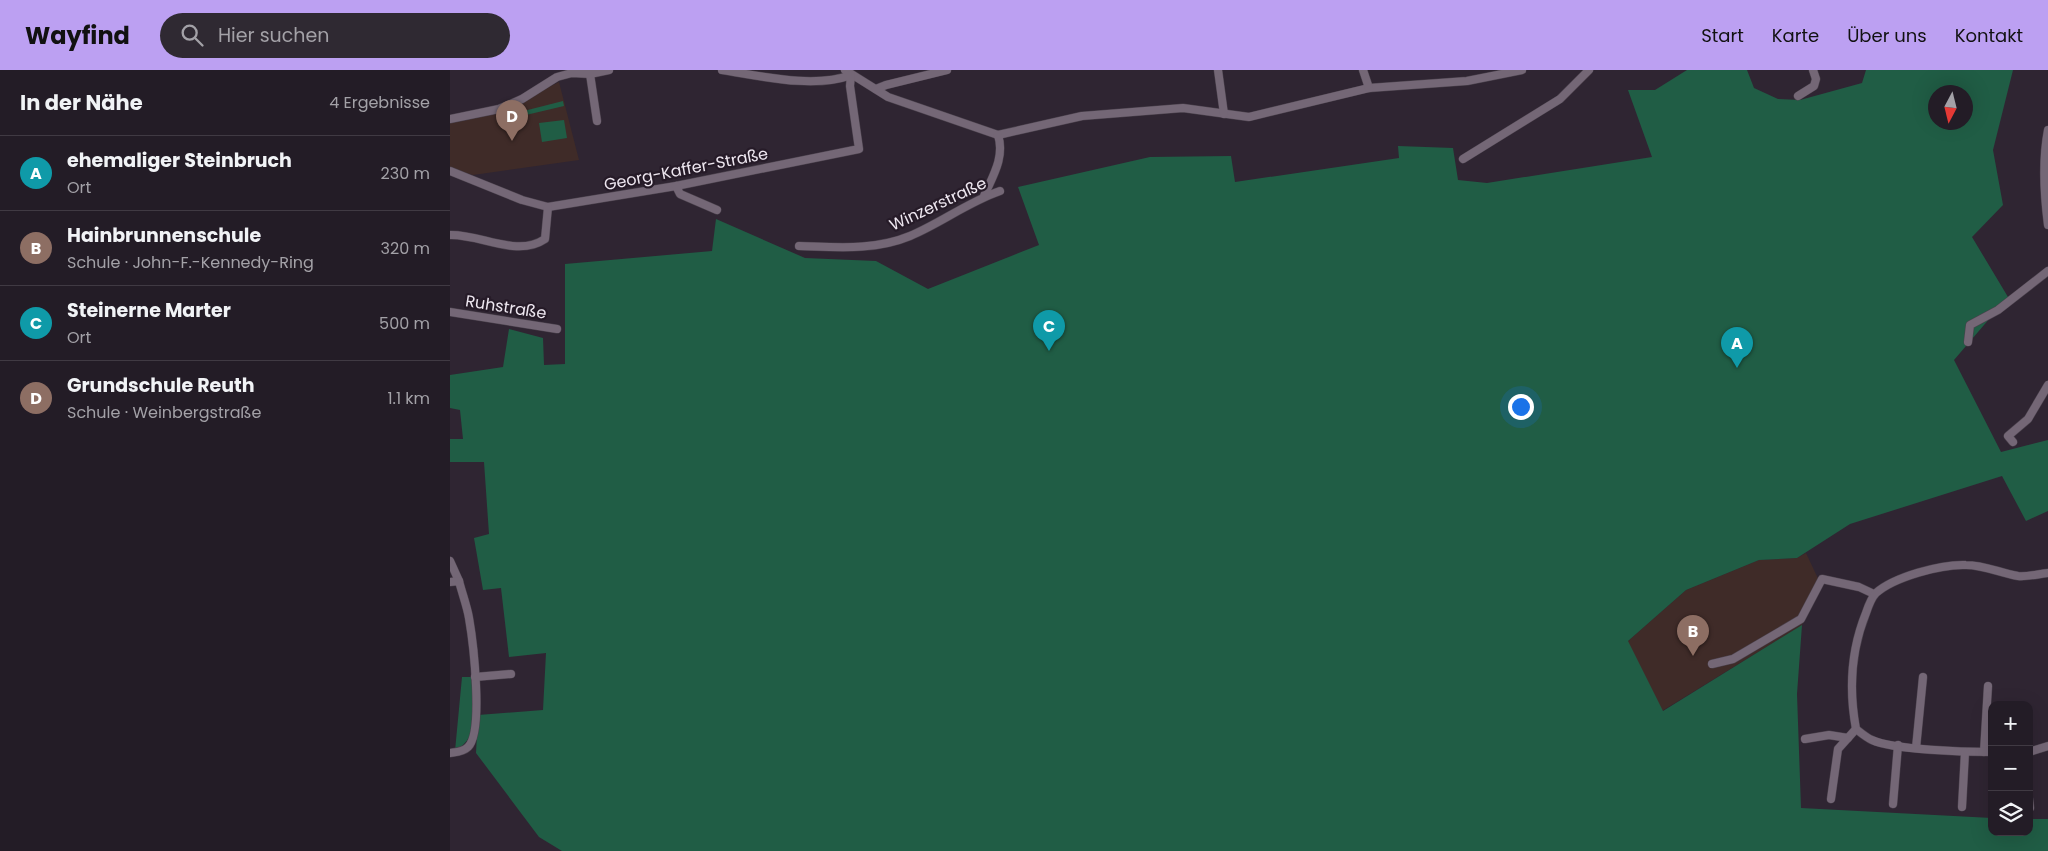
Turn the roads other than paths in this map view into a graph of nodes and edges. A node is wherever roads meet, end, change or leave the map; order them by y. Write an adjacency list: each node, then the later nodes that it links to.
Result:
1 (605, 70): 2 (street); 12 (street)
2 (609, 70)
3 (722, 70): 11 (street)
4 (947, 70): 15 (street)
5 (1218, 70): 17 (street)
6 (1363, 70): 14 (street)
7 (1522, 70): 14 (street)
8 (1575, 70): 13 (street)
9 (1589, 70): 13 (street)
10 (1813, 70): 16 (street)
11 (848, 73): 15 (street); 24 (street, Georg-Kaffer-Straße)
12 (590, 74): 18 (street); 19 (street)
13 (1582, 76): 22 (street)
14 (1369, 88): 17 (street)
15 (876, 89): 21 (street)
16 (1798, 96)
17 (1224, 114): 21 (street)
18 (450, 119)
19 (597, 122)
20 (2048, 130): 29 (street)
21 (998, 136): 26 (street)
22 (1463, 160)
23 (450, 171): 27 (street, Georg-Kaffer-Straße)
24 (676, 186): 27 (street, Georg-Kaffer-Straße); 28 (street)
25 (1000, 191): 26 (street, Winzerstraße)
26 (984, 196): 31 (street, Winzerstraße)
27 (548, 206): 30 (street)
28 (717, 210)
29 (2048, 225)
30 (450, 234)
31 (799, 246)
32 (2048, 271): 35 (street)
33 (450, 312): 34 (street, Ruhstraße)
34 (557, 329)
35 (1968, 342)
36 (2048, 384): 37 (street)
37 (2013, 442)
38 (450, 561): 40 (street)
39 (2048, 574): 42 (street)
40 (459, 581): 41 (street); 45 (street)
41 (450, 582)
42 (1874, 594): 43 (street); 48 (street)
43 (1712, 664)
44 (511, 674): 45 (street)
45 (475, 676): 58 (street)
46 (1923, 677): 54 (street)
47 (1988, 686): 52 (street)
48 (1856, 729): 49 (street); 51 (street)
49 (1848, 738): 50 (street); 59 (street)
50 (1805, 739)
51 (1898, 745): 54 (street); 60 (street)
52 (1988, 746)
53 (2048, 746): 55 (street)
54 (1916, 748): 56 (street)
55 (2033, 751)
56 (1965, 752): 57 (street); 61 (street)
57 (1988, 752)
58 (450, 753)
59 (1831, 799)
60 (1893, 804)
61 (1962, 807)

